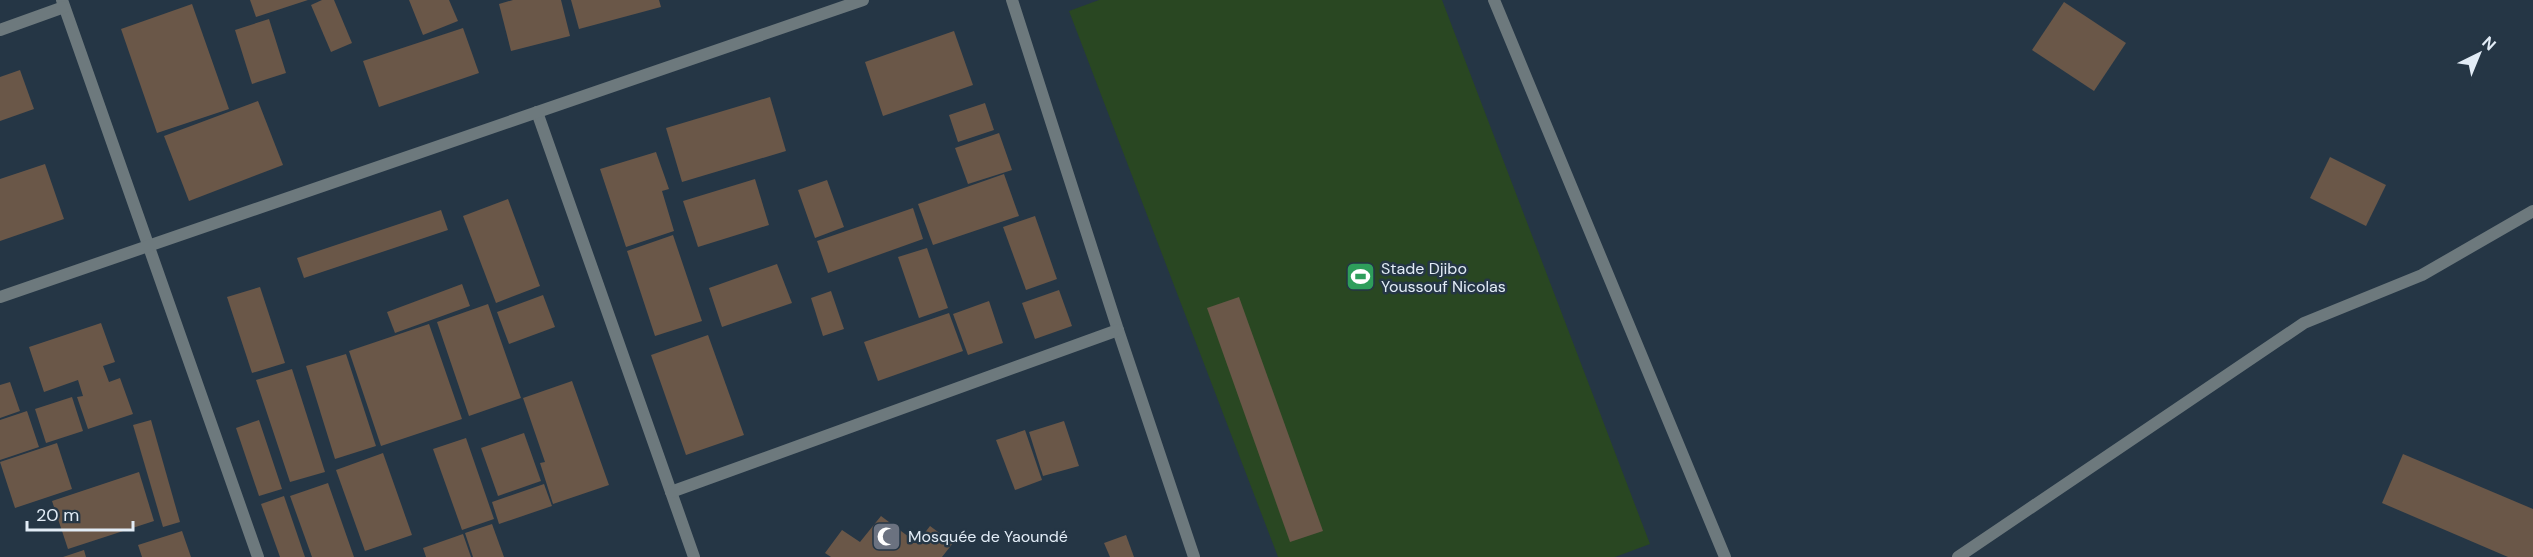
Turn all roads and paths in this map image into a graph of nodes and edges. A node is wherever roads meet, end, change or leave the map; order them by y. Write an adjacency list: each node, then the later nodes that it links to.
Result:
1 (863, 0): 6 (street)
2 (1012, 0): 10 (street)
3 (1494, 0): 15 (street)
4 (63, 4): 5 (street); 8 (street)
5 (0, 30)
6 (537, 112): 8 (street); 11 (street)
7 (2533, 211): 16 (street)
8 (148, 247): 9 (street); 12 (street)
9 (0, 297)
10 (1118, 330): 11 (street); 14 (street)
11 (671, 492): 13 (street)
12 (258, 557)
13 (694, 557)
14 (1194, 557)
15 (1725, 557)
16 (1958, 557)

